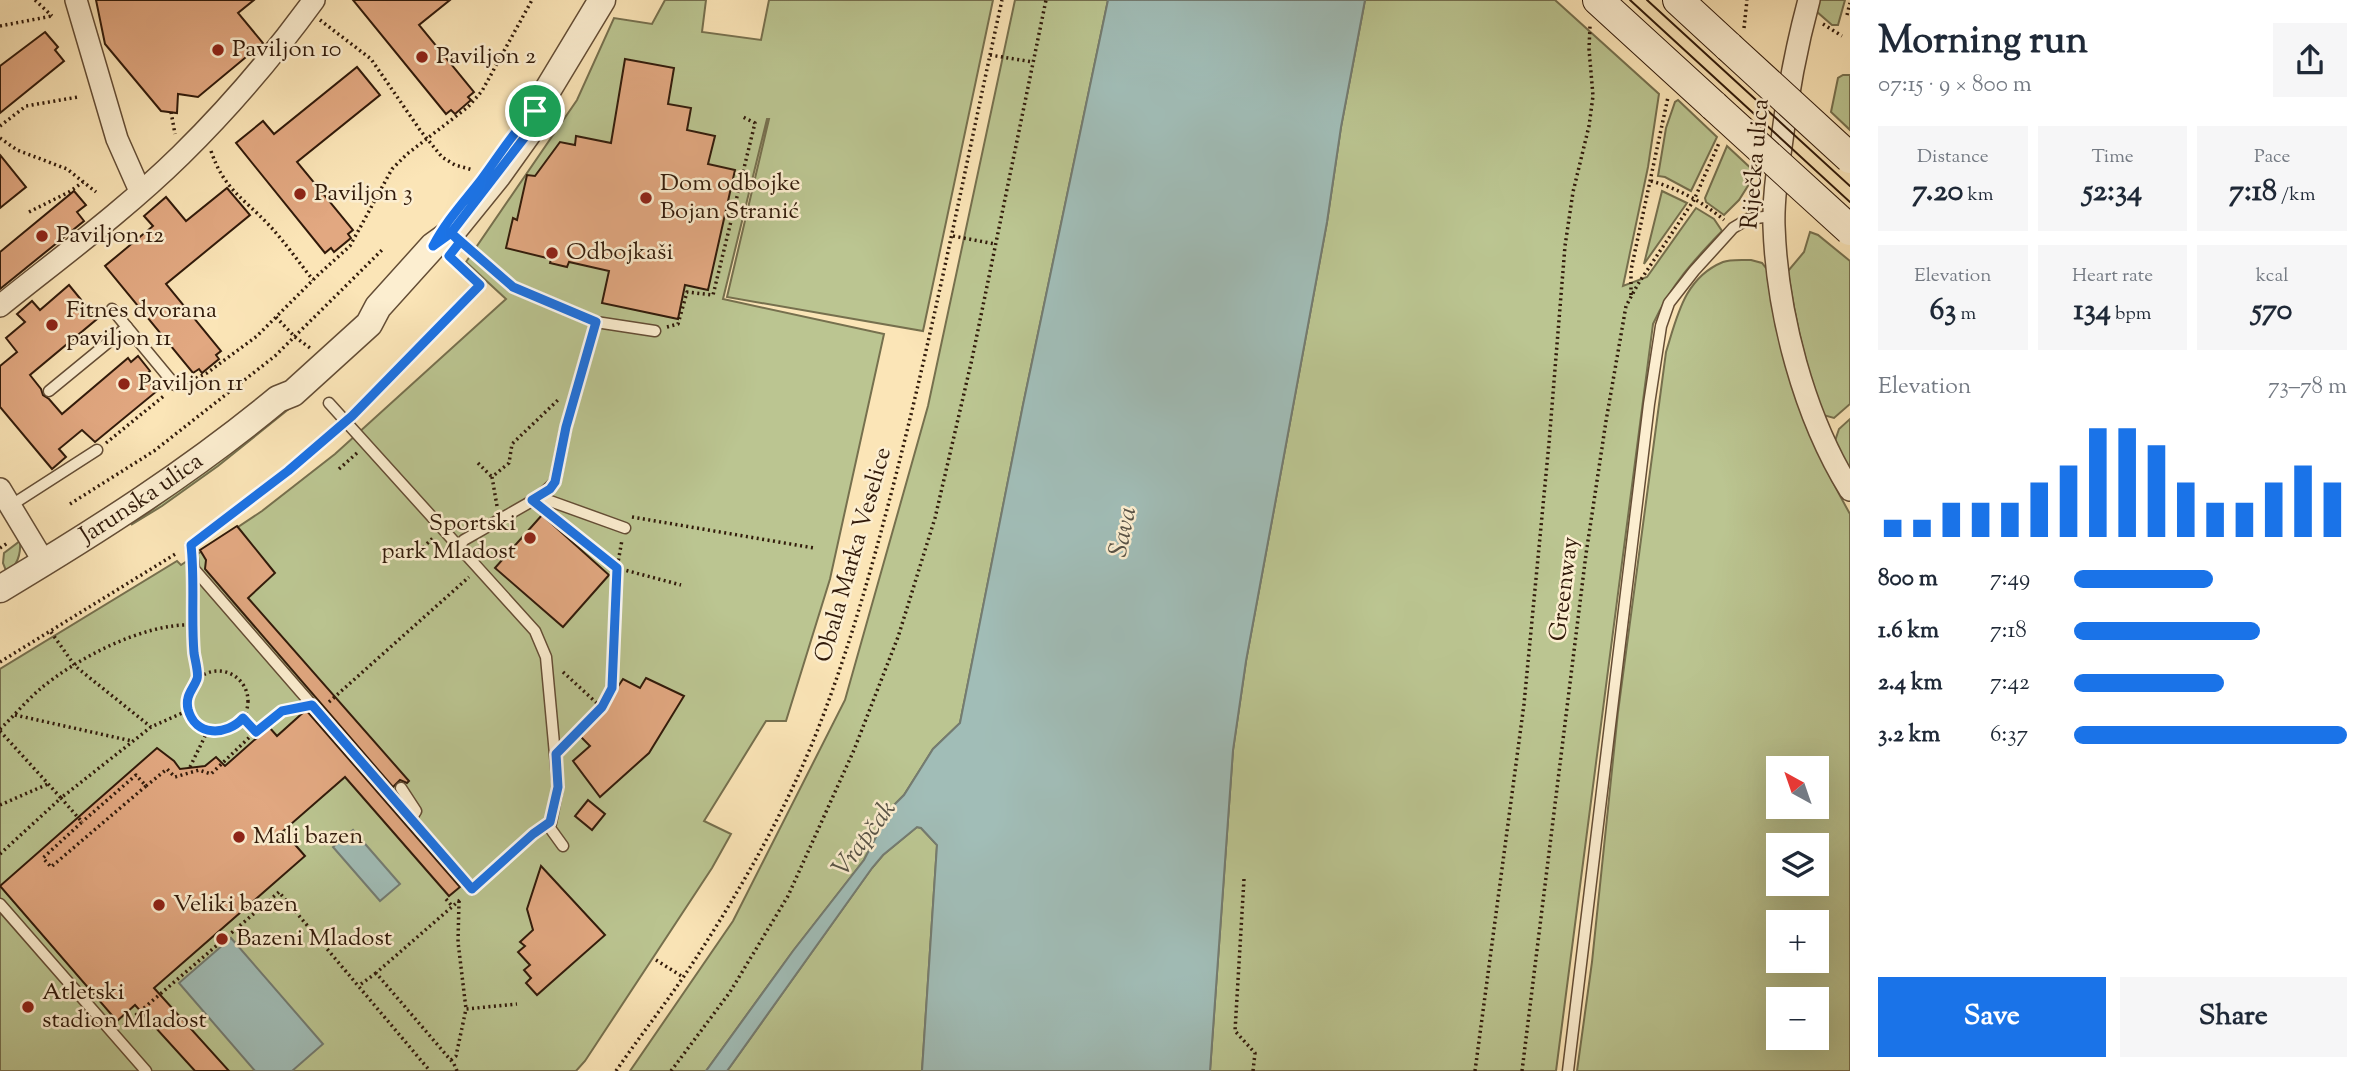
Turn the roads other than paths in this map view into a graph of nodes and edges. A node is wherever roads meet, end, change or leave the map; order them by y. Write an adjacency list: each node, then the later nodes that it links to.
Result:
1 (76, 0): 8 (street)
2 (601, 0): 11 (street, Jarunska ulica)
3 (1678, 0): 7 (main road, bridge)
4 (1809, 0): 21 (street, Riječka ulica)
5 (315, 8): 8 (street)
6 (1595, 12): 10 (main road, bridge)
7 (1850, 158)
8 (140, 191): 12 (street)
9 (1764, 217): 35 (lane)
10 (1850, 230)
11 (448, 240): 14 (lane); 27 (street, Jarunska ulica)
12 (0, 306)
13 (112, 309): 15 (lane)
14 (596, 322): 16 (lane); 23 (lane)
15 (127, 327): 17 (lane); 18 (lane)
16 (654, 331)
17 (175, 385)
18 (49, 391)
19 (329, 403): 26 (lane)
20 (97, 450): 22 (lane)
21 (1850, 490)
22 (5, 497): 27 (street)
23 (536, 499): 24 (lane); 26 (lane)
24 (625, 528)
25 (191, 545): 30 (lane)
26 (459, 546): 31 (lane)
27 (44, 562): 28 (street, Jarunska ulica)
28 (0, 589)
29 (401, 788): 30 (lane)
30 (411, 820): 32 (lane)
31 (563, 846)
32 (472, 889)
33 (0, 904): 34 (lane)
34 (146, 1071)
35 (1567, 1071)

